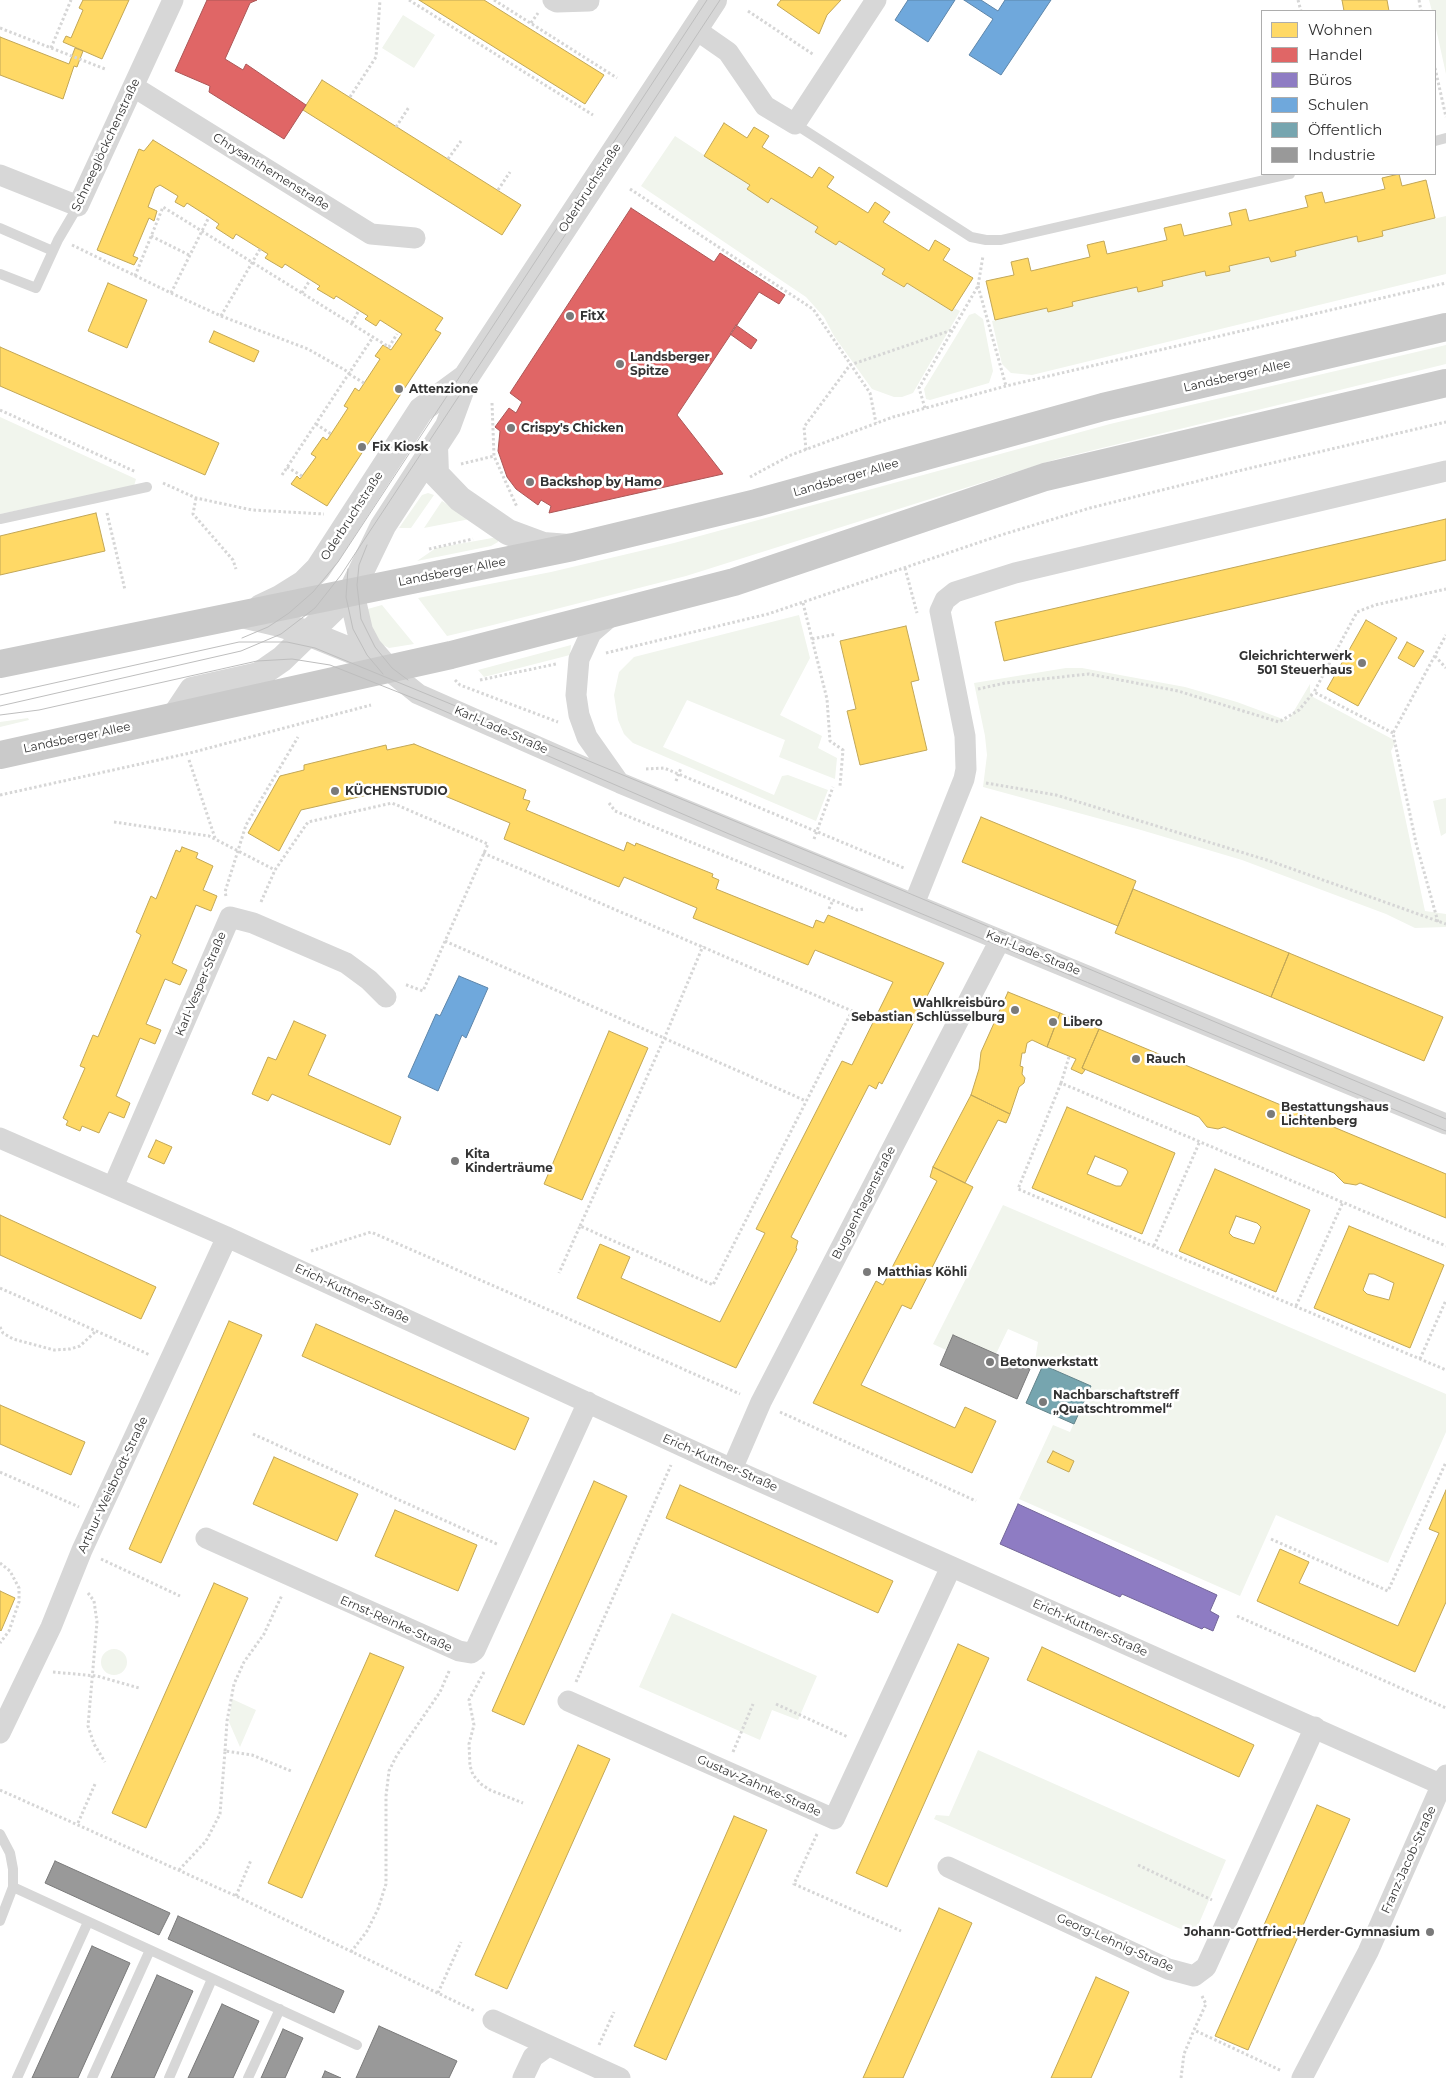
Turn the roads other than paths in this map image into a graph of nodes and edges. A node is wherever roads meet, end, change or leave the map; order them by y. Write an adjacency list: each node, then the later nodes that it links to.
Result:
1 (173, 0): 7 (street, Schneeglöckchenstraße)
2 (553, 0): 5 (street)
3 (714, 0): 6 (street, Oderbruchstraße)
4 (876, 0): 8 (street)
5 (588, 1)
6 (694, 29): 8 (street); 17 (street, Oderbruchstraße)
7 (134, 88): 11 (street, Schneeglöckchenstraße); 13 (street, Chrysanthemenstraße)
8 (795, 124): 10 (lane)
9 (0, 175): 11 (street)
10 (1286, 175)
11 (78, 206): 14 (lane, Schneeglöckchenstraße)
12 (0, 228): 14 (lane)
13 (415, 238)
14 (53, 251): 15 (lane, Schneeglöckchenstraße)
15 (0, 274)
16 (1446, 327): 23 (main road, Landsberger Allee)
17 (466, 377): 19 (street, Oderbruchstraße); 26 (street, Oderbruchstraße)
18 (1446, 383): 25 (main road, Landsberger Allee)
19 (435, 446): 23 (street); 24 (street, Oderbruchstraße)
20 (1446, 471): 33 (street)
21 (147, 486): 22 (lane)
22 (0, 519)
23 (573, 547): 24 (main road, Landsberger Allee)
24 (351, 592): 26 (main road, Landsberger Allee); 27 (street, Oderbruchstraße); 29 (street)
25 (614, 613): 29 (main road, Landsberger Allee); 32 (street)
26 (242, 615): 27 (street, Landsberger Allee); 28 (main road, Landsberger Allee)
27 (310, 634): 29 (street, Landsberger Allee); 30 (street, Oderbruchstraße)
28 (0, 664)
29 (387, 669): 30 (main road, Landsberger Allee); 32 (street, Karl-Lade-Straße)
30 (174, 718): 31 (main road, Landsberger Allee)
31 (0, 755)
32 (620, 783): 33 (street, Karl-Lade-Straße)
33 (914, 904): 34 (street, Karl-Lade-Straße)
34 (1000, 940): 36 (street, Karl-Lade-Straße); 41 (street, Buggenhagenstraße)
35 (386, 997): 38 (street, Karl-Vesper-Straße)
36 (1446, 1124)
37 (0, 1138): 38 (street, Erich-Kuttner-Straße)
38 (114, 1187): 39 (street, Erich-Kuttner-Straße)
39 (226, 1237): 40 (street, Erich-Kuttner-Straße); 46 (street, Arthur-Weisbrodt-Straße)
40 (588, 1402): 41 (street, Erich-Kuttner-Straße); 42 (street, Ernst-Reinke-Straße)
41 (732, 1469): 43 (street, Erich-Kuttner-Straße)
42 (206, 1538)
43 (951, 1567): 44 (street, Gustav-Zahnke-Straße); 45 (street, Erich-Kuttner-Straße)
44 (568, 1701)
45 (1315, 1727): 47 (street, Erich-Kuttner-Straße); 49 (street, Georg-Lehnig-Straße)
46 (0, 1733)
47 (1444, 1780): 59 (street, Franz-Jacob-Straße)
48 (0, 1834): 50 (lane)
49 (948, 1867)
50 (12, 1887): 51 (lane); 52 (lane)
51 (0, 1921)
52 (88, 1922): 53 (lane); 60 (lane)
53 (150, 1950): 54 (lane); 61 (lane)
54 (212, 1979): 55 (lane); 62 (lane)
55 (280, 2009): 57 (lane); 63 (lane)
56 (493, 2020): 58 (street)
57 (357, 2045)
58 (548, 2046): 64 (street); 65 (street)
59 (1295, 2076)
60 (17, 2078)
61 (92, 2078)
62 (169, 2078)
63 (248, 2078)
64 (523, 2078)
65 (620, 2078)

